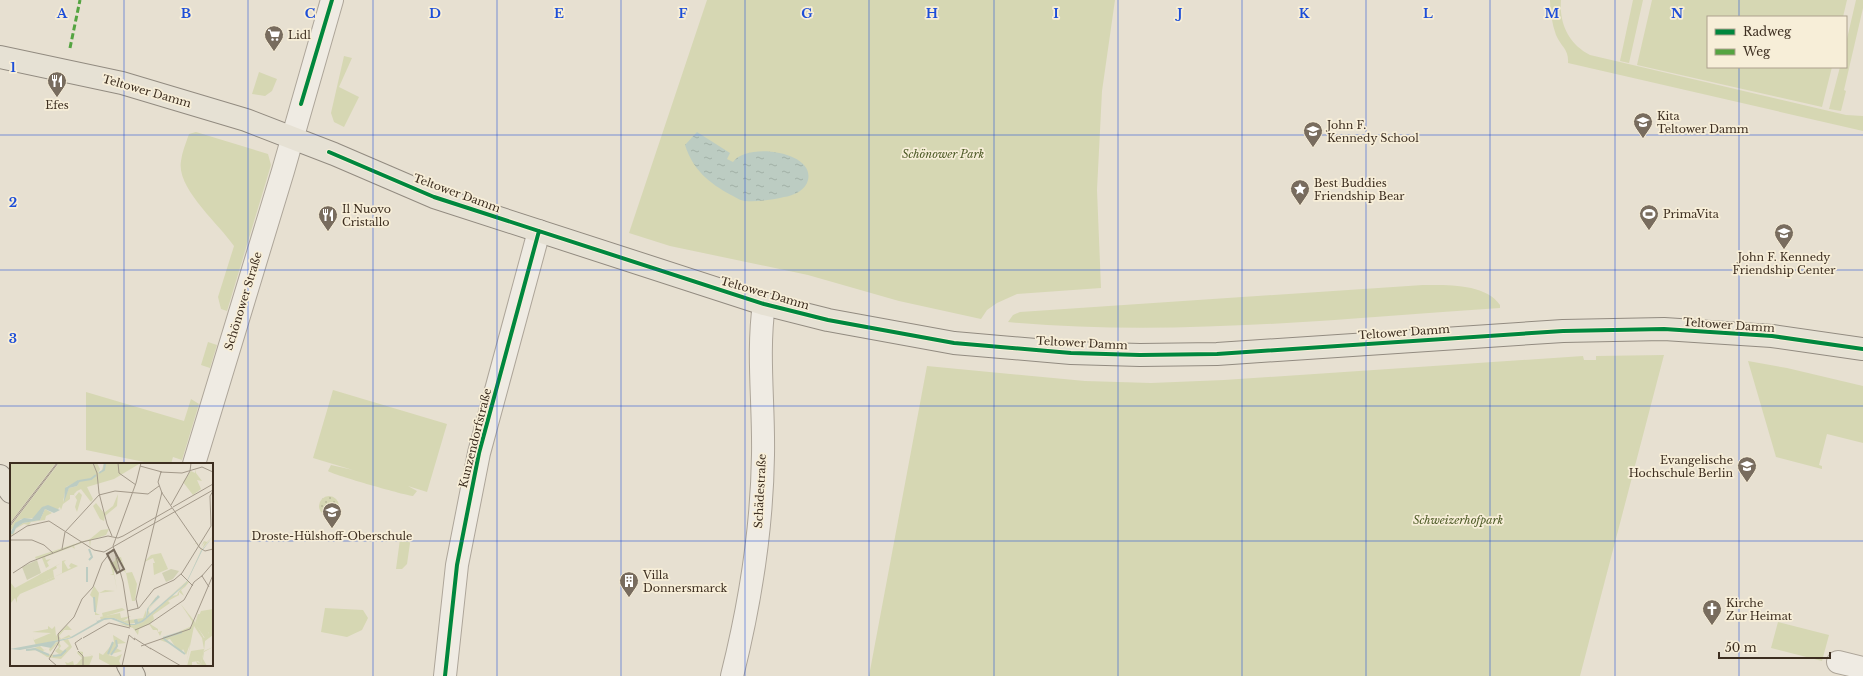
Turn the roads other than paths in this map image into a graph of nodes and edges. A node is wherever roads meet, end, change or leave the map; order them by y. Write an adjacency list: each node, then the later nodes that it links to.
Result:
1 (332, 0): 3 (street, Schönower Straße)
2 (0, 57): 3 (main road, Teltower Damm)
3 (292, 137): 4 (main road, Teltower Damm); 7 (street, Schönower Straße)
4 (539, 231): 5 (main road, Teltower Damm); 14 (street, Kunzendorfstraße)
5 (764, 304): 6 (main road, Teltower Damm); 15 (street, Schädestraße)
6 (1863, 349)
7 (194, 463)
8 (0, 476): 9 (main road)
9 (10, 491)
10 (1838, 662): 12 (street)
11 (129, 666): 13 (main road)
12 (1863, 668)
13 (134, 676)
14 (445, 676)
15 (732, 676)

